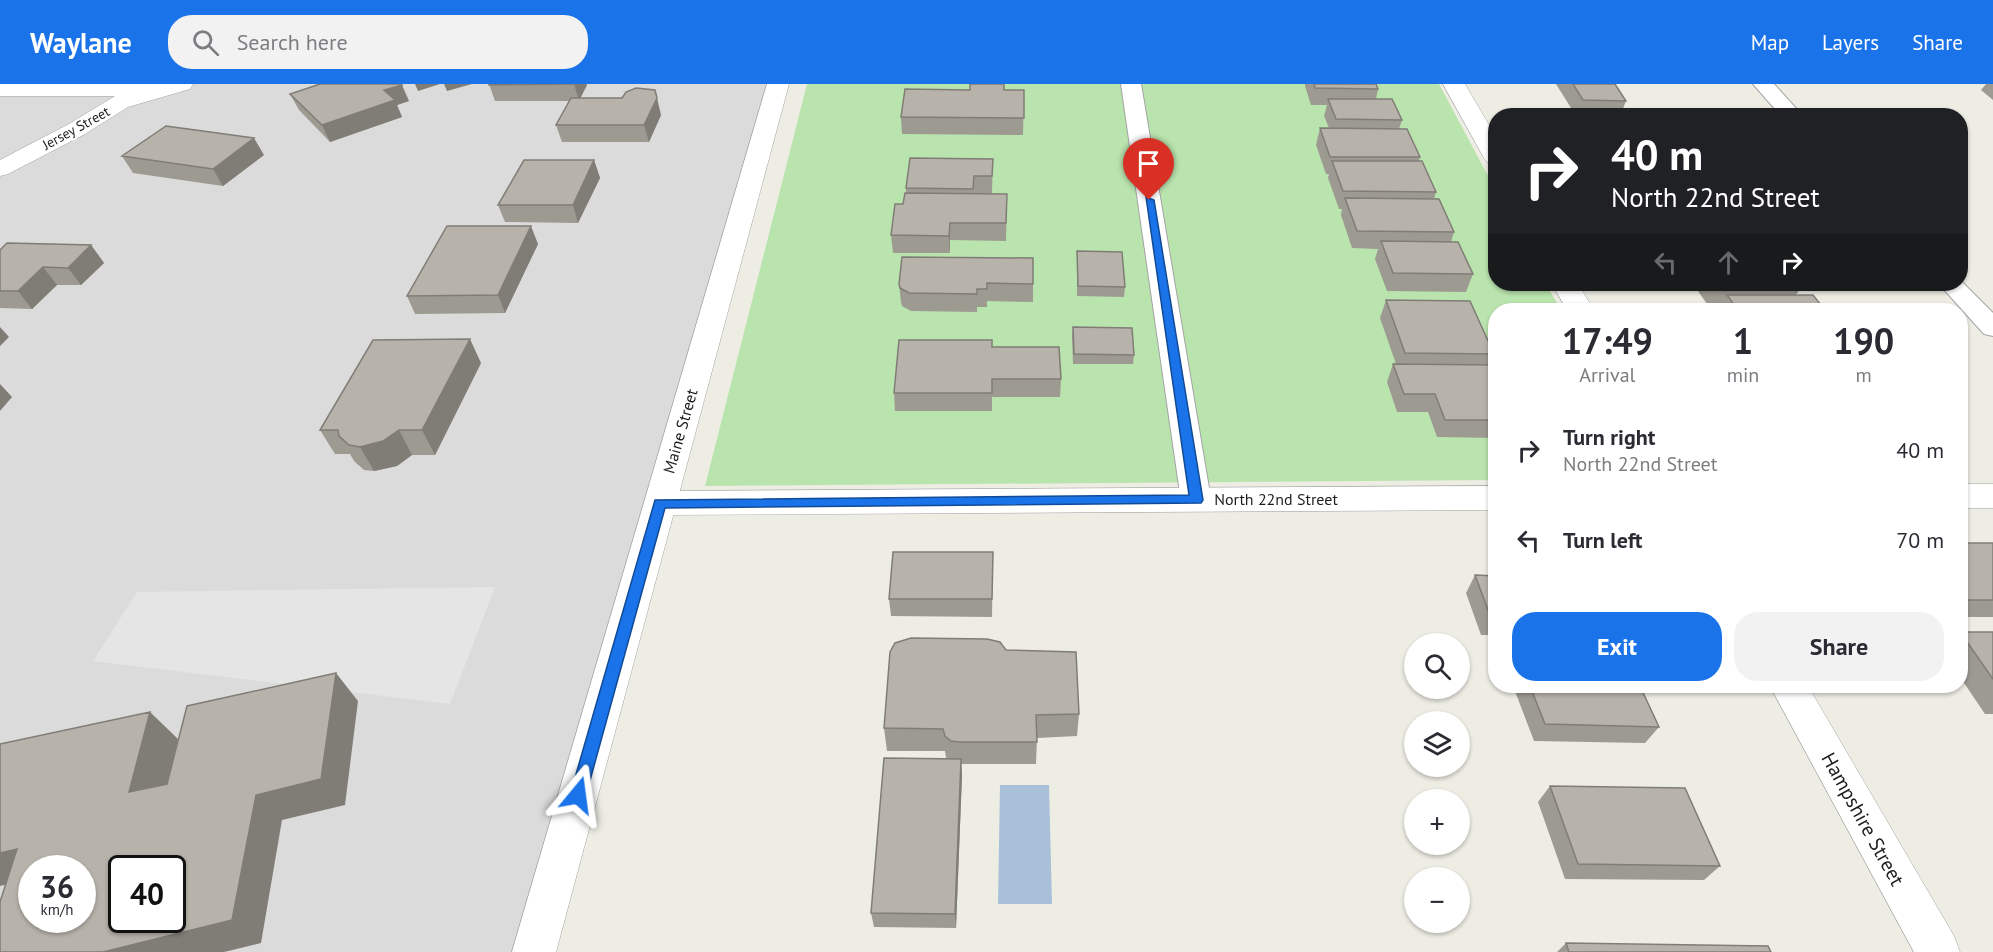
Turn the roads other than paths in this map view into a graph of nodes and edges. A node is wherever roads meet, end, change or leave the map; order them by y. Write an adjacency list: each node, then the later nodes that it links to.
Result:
1 (182, 84): 8 (street)
2 (778, 84): 18 (street, Maine Street)
3 (1131, 84): 17 (lane)
4 (1454, 84): 10 (street)
5 (1763, 84): 9 (lane)
6 (146, 87): 7 (street); 8 (street, Jersey Street)
7 (0, 90)
8 (117, 106): 11 (street, Jersey Street)
9 (1786, 108)
10 (1488, 144)
11 (0, 169)
12 (1958, 291): 13 (lane)
13 (1993, 328)
14 (1968, 496): 15 (street)
15 (1993, 496)
16 (1488, 498): 17 (street, North 22nd Street)
17 (1196, 500): 18 (street, North 22nd Street)
18 (660, 503): 20 (street, Maine Street)
19 (1793, 693): 21 (street, Hampshire Street)
20 (534, 952)
21 (1938, 952)

